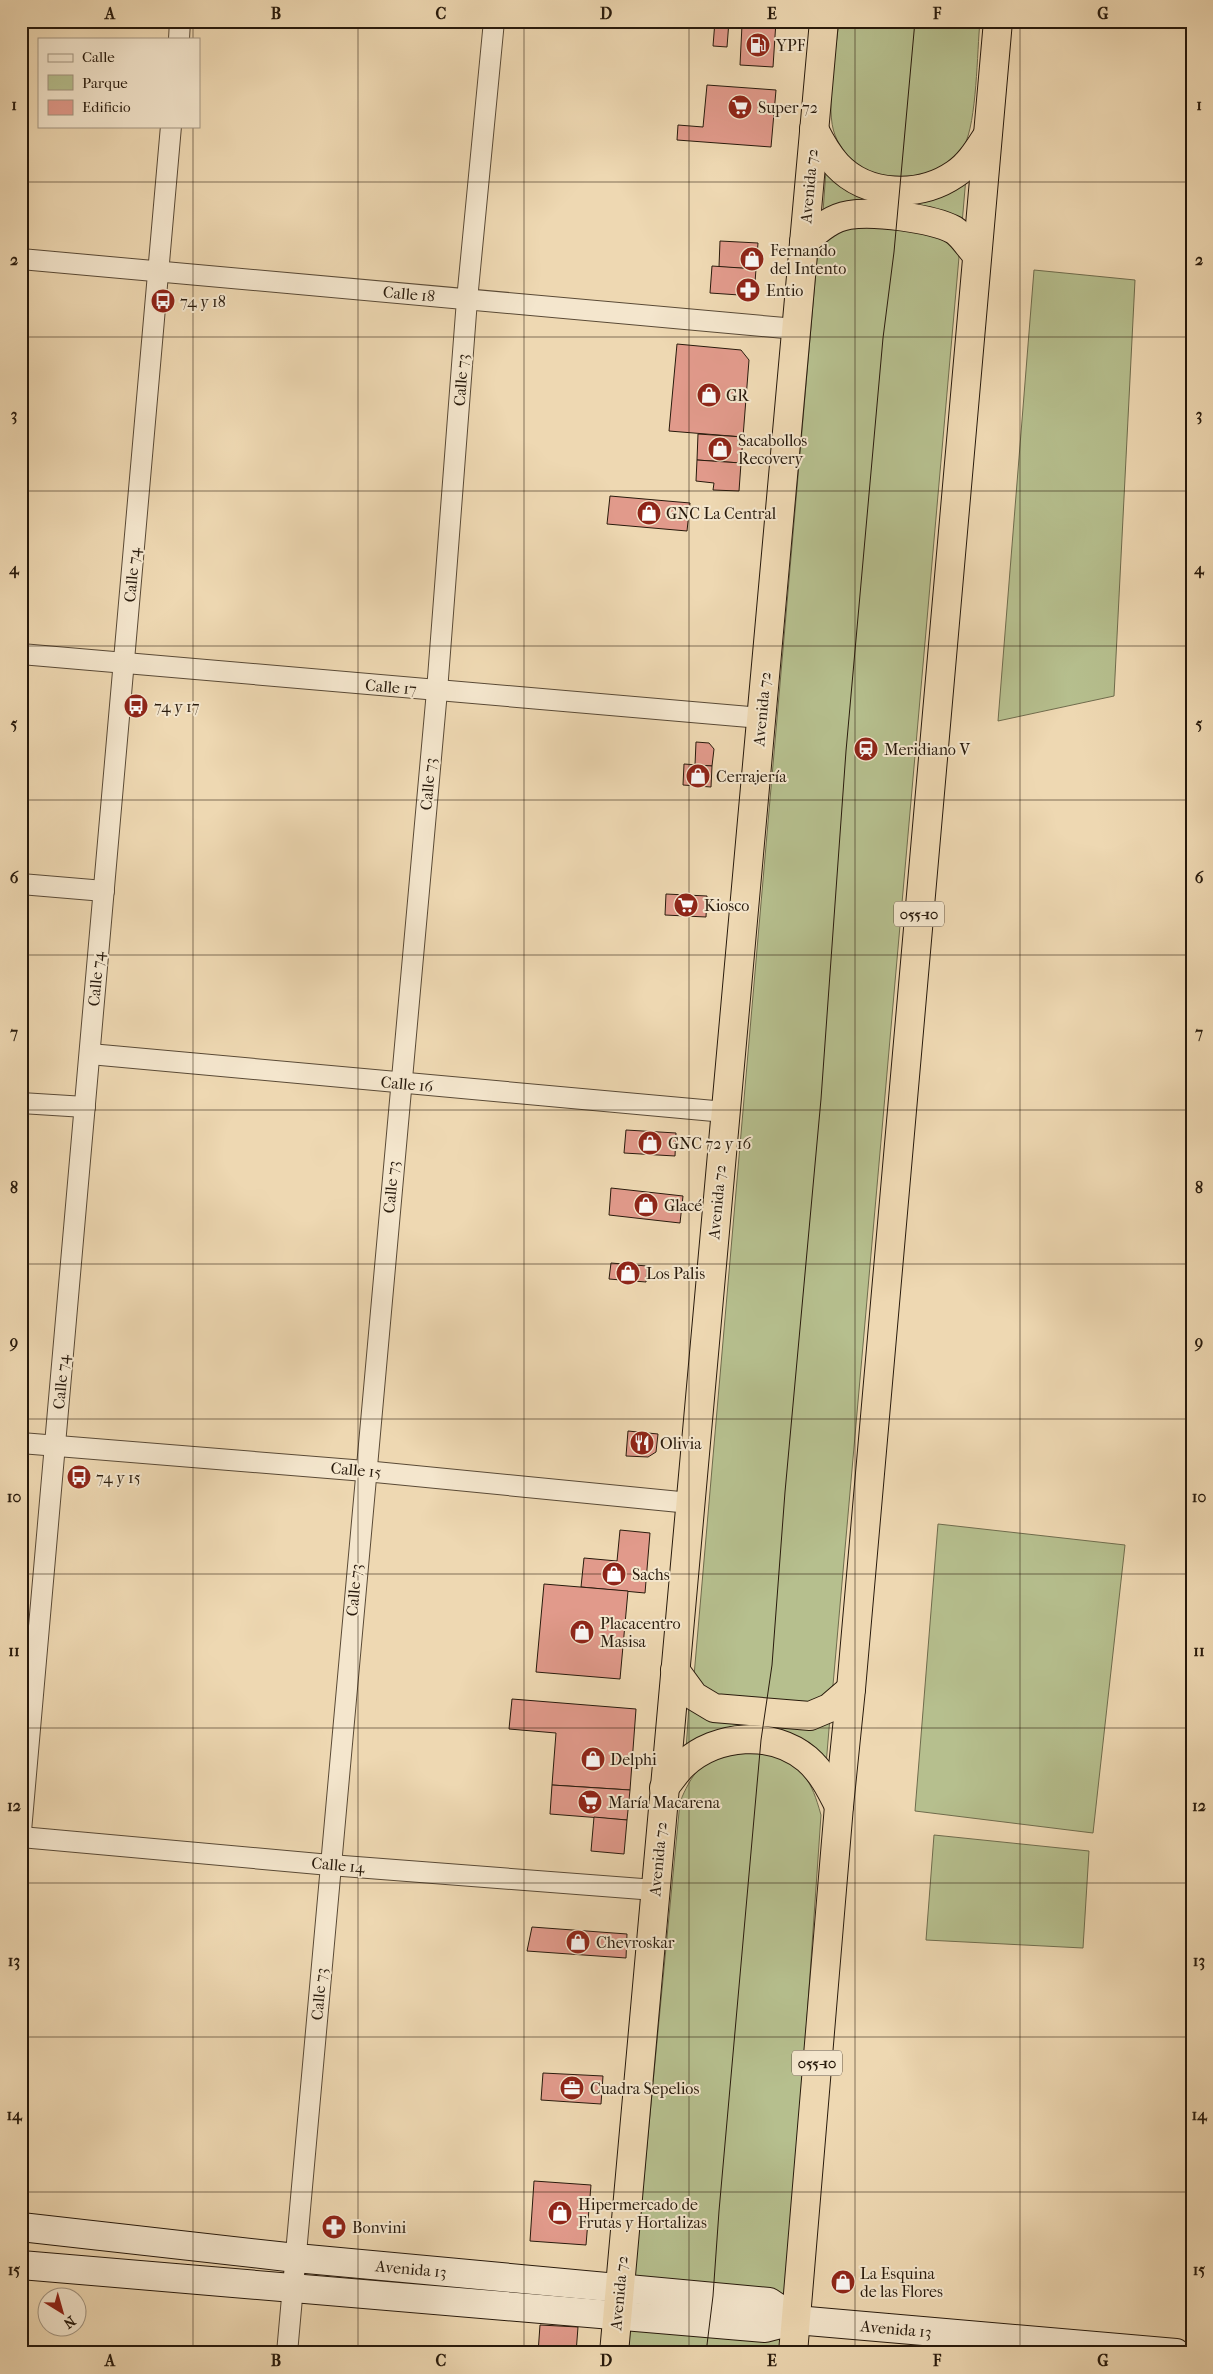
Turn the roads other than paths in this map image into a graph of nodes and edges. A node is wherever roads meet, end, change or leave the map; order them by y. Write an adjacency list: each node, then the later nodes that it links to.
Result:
1 (180, 21): 5 (street)
2 (494, 21): 13 (street, Calle 73)
3 (824, 21): 7 (highway, Avenida 72)
4 (998, 21): 8 (highway, 055-10)
5 (179, 38)
6 (171, 128): 12 (street, Calle 74)
7 (814, 129): 8 (highway); 9 (highway, Avenida 72)
8 (987, 136): 10 (highway, 055-10)
9 (804, 242): 10 (highway); 14 (highway, Avenida 72)
10 (977, 255): 31 (highway, 055-10)
11 (21, 259): 12 (street, Calle 18)
12 (159, 271): 13 (street, Calle 18); 16 (street, Calle 74)
13 (467, 300): 14 (street, Calle 18); 17 (street, Calle 73)
14 (796, 329): 18 (highway, Avenida 72)
15 (21, 654): 16 (street, Calle 17)
16 (124, 662): 17 (street, Calle 17); 20 (street, Calle 74)
17 (436, 691): 18 (street, Calle 17); 22 (street, Calle 73)
18 (760, 718): 25 (highway, Avenida 72)
19 (21, 884): 20 (street)
20 (104, 891): 21 (street, Calle 74)
21 (90, 1054): 22 (street, Calle 16); 24 (street, Calle 74)
22 (401, 1083): 25 (street, Calle 16); 28 (street, Calle 73)
23 (21, 1103): 24 (street)
24 (85, 1107): 27 (street, Calle 74)
25 (725, 1112): 29 (highway, Avenida 72)
26 (21, 1443): 27 (street, Calle 15)
27 (55, 1446): 28 (street, Calle 15); 34 (street, Calle 74)
28 (364, 1471): 29 (street, Calle 15); 36 (street, Calle 73)
29 (690, 1503): 30 (highway, Avenida 72)
30 (675, 1670): 31 (highway); 32 (highway, Avenida 72)
31 (851, 1689): 33 (highway, 055-10)
32 (664, 1788): 33 (highway); 37 (highway, Avenida 72)
33 (839, 1806): 44 (highway, 055-10)
34 (21, 1831)
35 (21, 1837): 36 (street, Calle 14)
36 (330, 1865): 37 (street, Calle 14); 39 (street, Calle 73)
37 (655, 1890): 42 (highway, Avenida 72)
38 (21, 2227): 39 (street, Avenida 13)
39 (296, 2258): 41 (street, Calle 73); 42 (street, Avenida 13)
40 (21, 2265): 41 (street, Avenida 13)
41 (292, 2288): 43 (street, Avenida 13); 45 (street, Calle 73)
42 (620, 2288): 43 (highway, Avenida 72); 44 (street, Avenida 13)
43 (617, 2316): 44 (street, Avenida 13); 46 (highway, Avenida 72)
44 (796, 2320): 47 (highway, 055-10); 48 (street, Avenida 13)
45 (286, 2353)
46 (614, 2353)
47 (793, 2353)
48 (1176, 2353)

